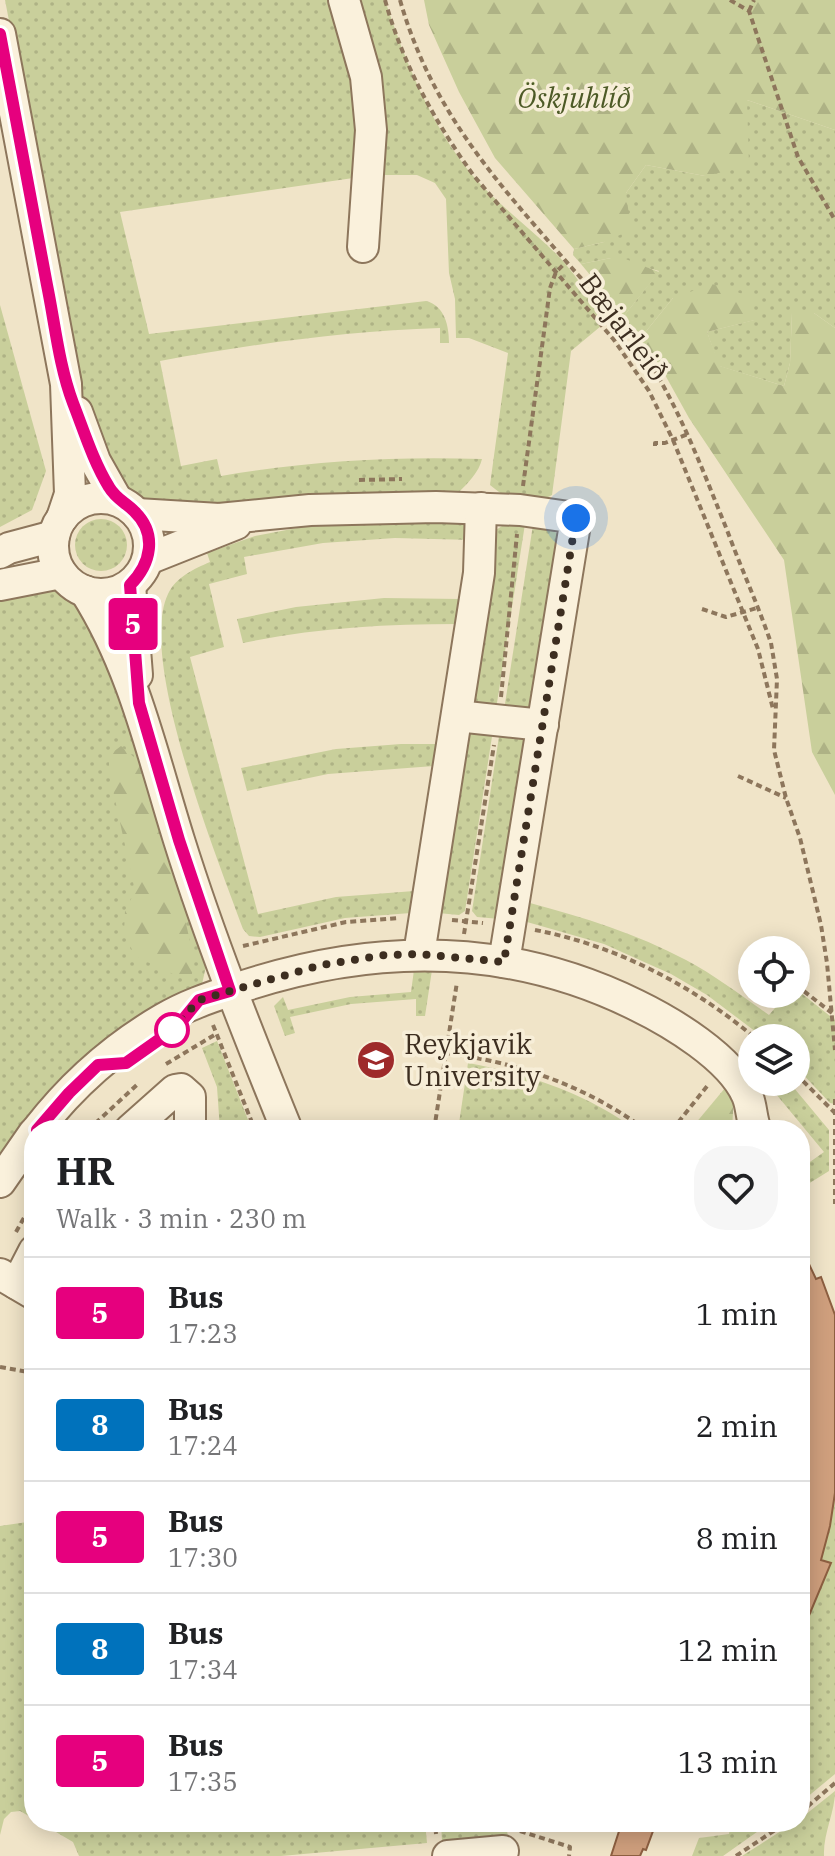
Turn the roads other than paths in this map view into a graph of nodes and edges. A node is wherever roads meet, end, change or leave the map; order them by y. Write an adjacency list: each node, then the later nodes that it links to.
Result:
1 (344, 0): 3 (street)
2 (0, 34): 4 (street)
3 (363, 247)
4 (66, 384): 5 (street); 8 (street)
5 (127, 507): 7 (street); 8 (street); 10 (street)
6 (481, 508): 7 (street); 15 (street); 16 (street)
7 (252, 517): 10 (street)
8 (58, 527): 9 (street); 11 (street)
9 (0, 553)
10 (148, 559): 13 (street)
11 (73, 582): 12 (street); 13 (street); 14 (street)
12 (0, 585)
13 (130, 585): 14 (street)
14 (139, 703): 19 (street)
15 (457, 716): 16 (street); 17 (street)
16 (543, 725): 18 (street)
17 (419, 954): 18 (street); 19 (street)
18 (504, 962): 24 (street)
19 (211, 997): 20 (street); 23 (street)
20 (46, 1120)
21 (141, 1120): 22 (street)
22 (190, 1120)
23 (281, 1120)
24 (754, 1120)
25 (24, 1148): 26 (street)
26 (0, 1182)
27 (510, 1841): 28 (street)
28 (448, 1856)

